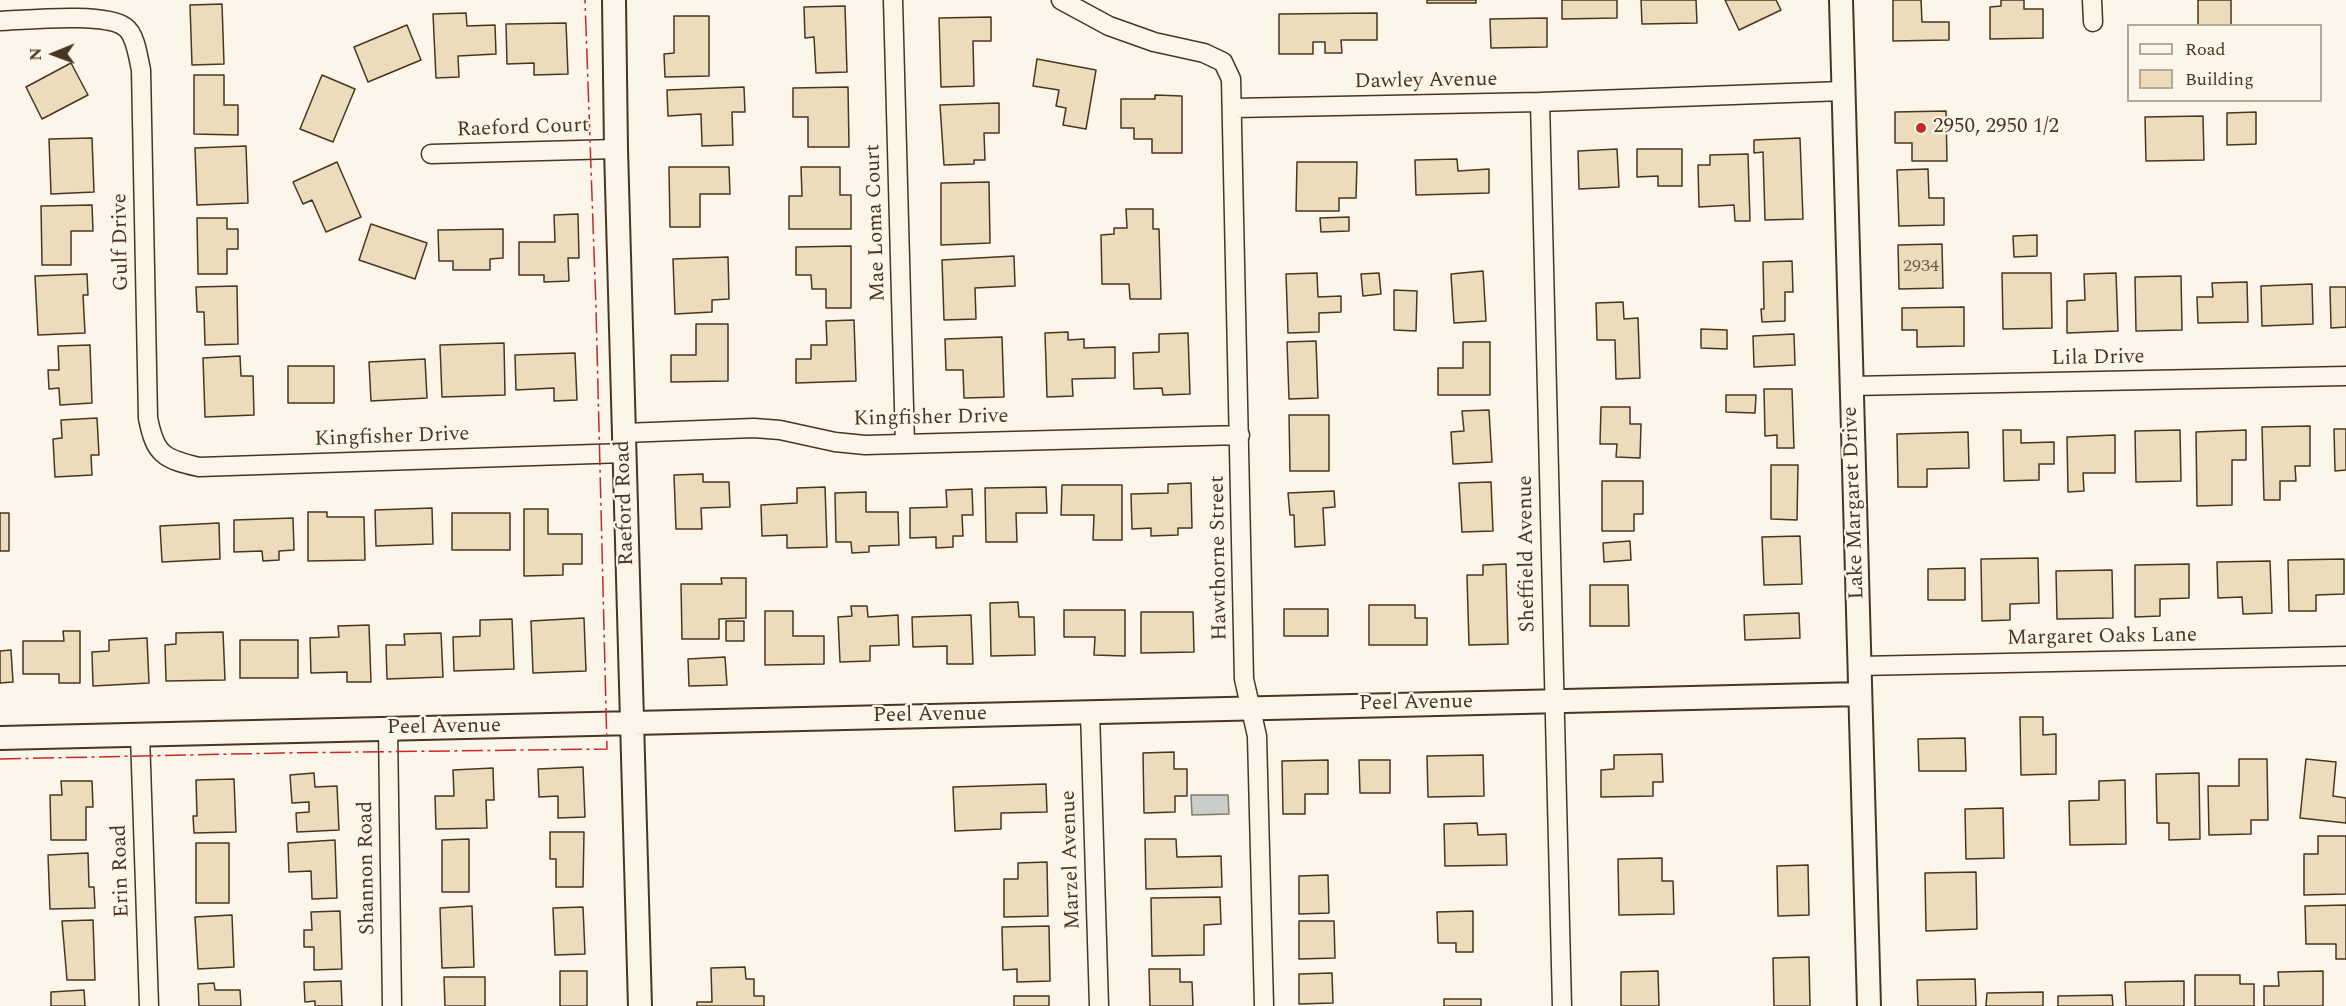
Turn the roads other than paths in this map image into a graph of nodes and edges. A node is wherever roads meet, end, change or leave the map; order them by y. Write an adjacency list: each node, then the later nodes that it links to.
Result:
1 (614, 0): 11 (street, Raeford Road)
2 (893, 0): 17 (street, Mae Loma Court)
3 (1061, 0): 10 (street)
4 (1841, 0): 8 (street, Lake Margaret Drive)
5 (2092, 0): 7 (street)
6 (0, 21): 18 (street, Gulf Drive)
7 (2093, 21)
8 (1843, 91): 9 (street, Dawley Avenue); 14 (street, Lake Margaret Drive)
9 (1540, 102): 10 (street, Dawley Avenue); 22 (street, Sheffield Avenue)
10 (1233, 108): 15 (street, Hawthorne Street)
11 (616, 149): 12 (street, Raeford Court); 16 (street, Raeford Road)
12 (431, 154)
13 (2346, 376): 14 (street, Lila Drive)
14 (1852, 386): 20 (street, Lake Margaret Drive)
15 (1240, 435): 17 (street, Kingfisher Drive); 23 (street, Hawthorne Street)
16 (625, 443): 17 (street, Kingfisher Drive); 18 (street, Kingfisher Drive); 25 (street, Raeford Road)
17 (905, 444)
18 (162, 454)
19 (2346, 656): 20 (street, Margaret Oaks Lane)
20 (1859, 666): 21 (street, Lake Margaret Drive)
21 (1860, 694): 22 (street, Peel Avenue); 35 (street, Lake Margaret Drive)
22 (1554, 701): 23 (street, Peel Avenue); 34 (street, Sheffield Avenue)
23 (1250, 707): 24 (street, Peel Avenue); 33 (street, Hawthorne Street)
24 (1090, 712): 25 (street, Peel Avenue); 32 (street, Marzel Avenue)
25 (632, 723): 26 (street, Peel Avenue); 31 (street, Raeford Road)
26 (388, 729): 27 (street, Peel Avenue); 30 (street, Shannon Road)
27 (140, 735): 28 (street, Peel Avenue); 29 (street, Erin Road)
28 (0, 738)
29 (149, 1006)
30 (392, 1006)
31 (640, 1006)
32 (1099, 1006)
33 (1264, 1006)
34 (1562, 1006)
35 (1869, 1006)

